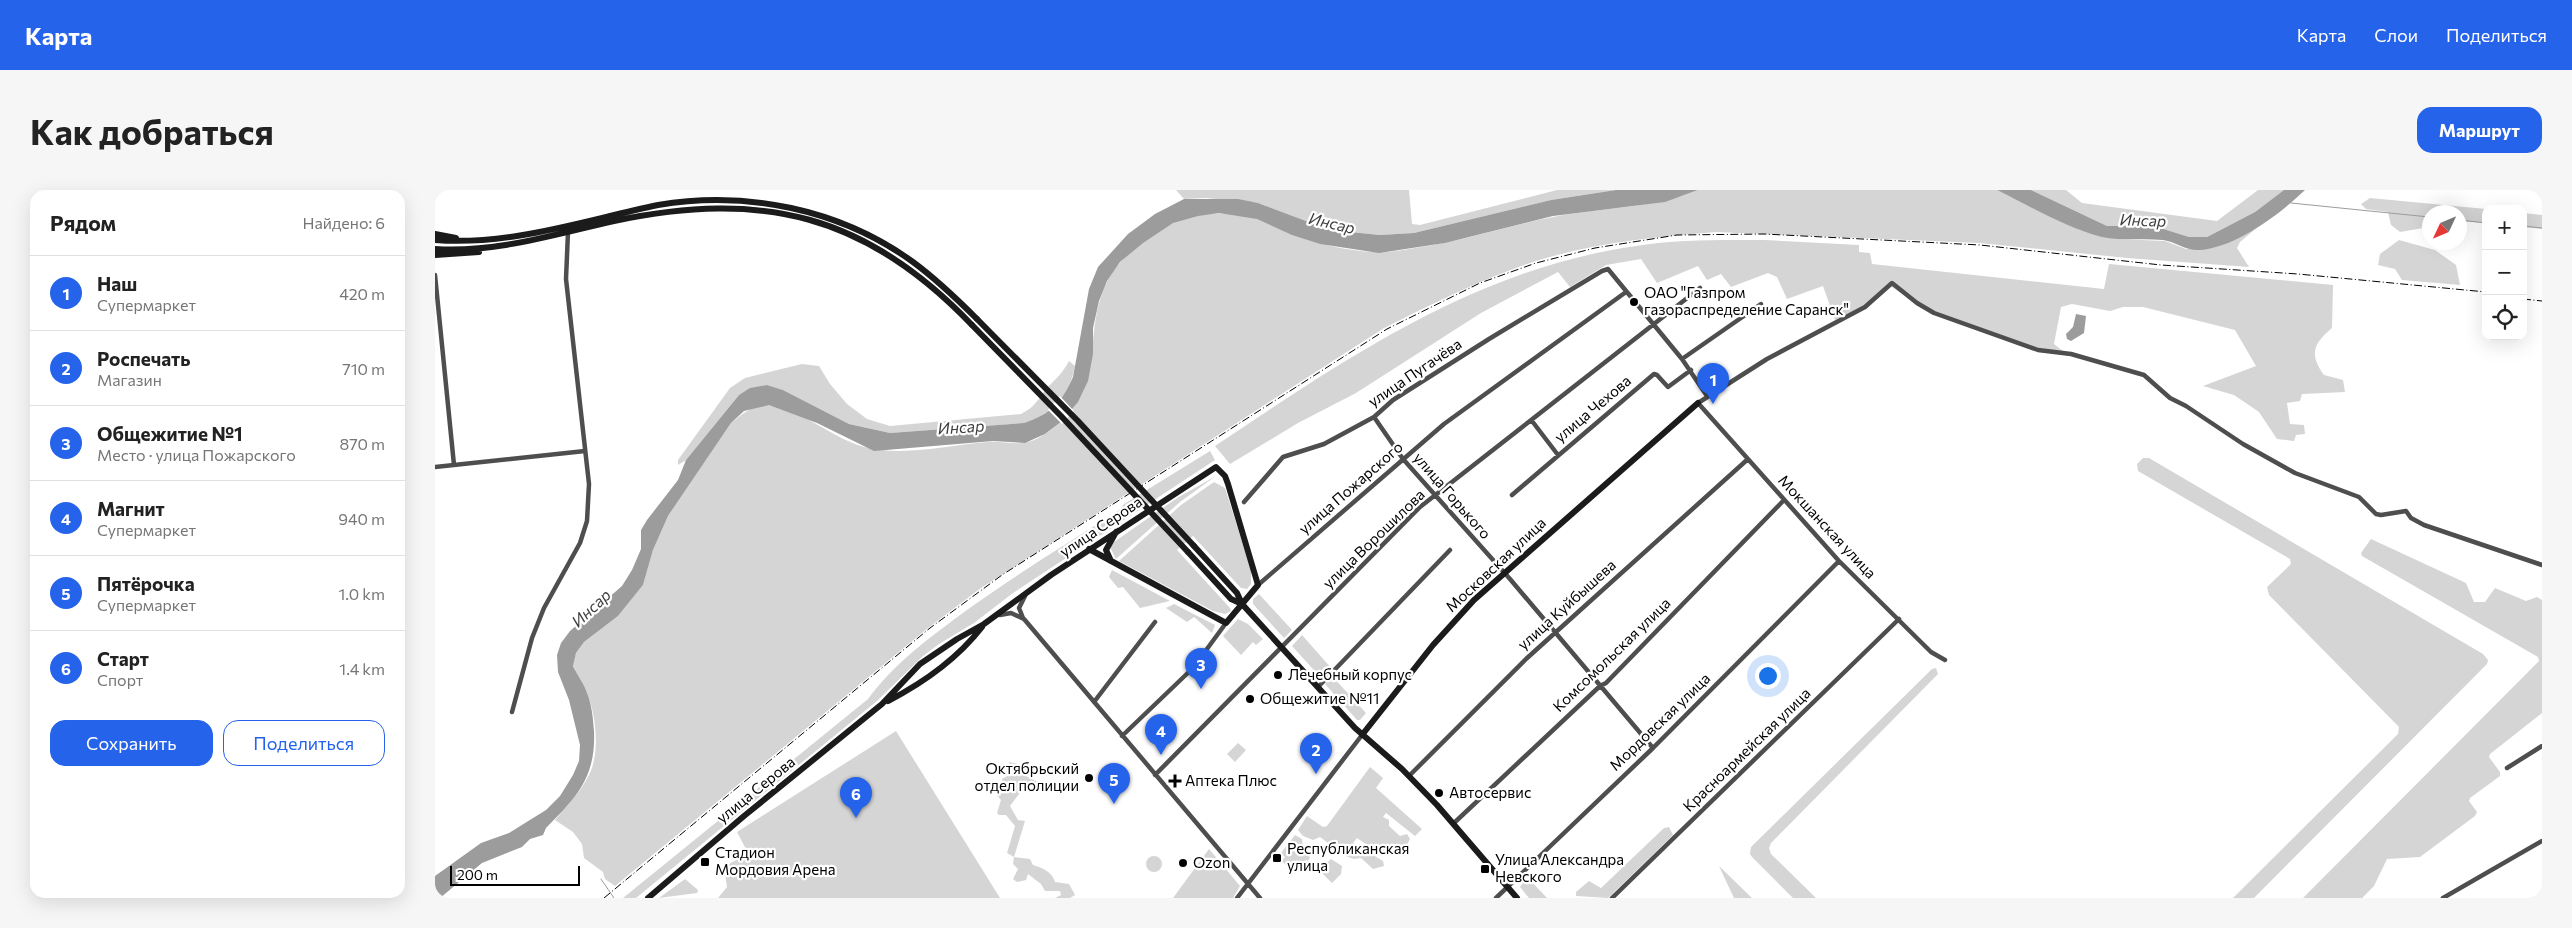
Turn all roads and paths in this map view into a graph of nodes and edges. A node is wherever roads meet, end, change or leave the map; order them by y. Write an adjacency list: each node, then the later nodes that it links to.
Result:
1 (568, 232): 6 (main road); 19 (street); 40 (main road, bridge)
2 (435, 234): 4 (main road)
3 (435, 240): 4 (main road)
4 (487, 240): 40 (main road, bridge)
5 (435, 248): 6 (main road)
6 (489, 248): 7 (main road)
7 (435, 255)
8 (435, 275): 23 (street)
9 (1700, 288): 12 (street, улица Ворошилова)
10 (1626, 292): 12 (street); 17 (street, улица Пугачёва); 21 (street, улица Пожарского)
11 (1761, 304): 13 (street)
12 (1654, 326): 13 (street); 18 (street, улица Ворошилова)
13 (1682, 359): 14 (street)
14 (1691, 370): 15 (street); 20 (street, улица Чехова)
15 (1707, 396): 16 (street, Московская улица); 36 (street, Московская улица)
16 (1698, 403): 22 (street, Мокшанская улица); 37 (main road, Московская улица)
17 (1374, 416): 21 (street, улица Горького); 28 (street, улица Пугачёва)
18 (1531, 420): 20 (street); 26 (street, улица Ворошилова)
19 (585, 451): 23 (street); 56 (street)
20 (1558, 455): 25 (street, улица Чехова)
21 (1403, 459): 26 (street, улица Горького); 38 (street, улица Пожарского)
22 (1748, 459): 27 (street, Мокшанская улица); 47 (street, улица Куйбышева)
23 (454, 465): 24 (street)
24 (435, 466)
25 (1511, 494)
26 (1436, 496): 37 (street, улица Горького); 48 (street, улица Ворошилова)
27 (1784, 500): 34 (street, Мокшанская улица); 52 (street, Комсомольская улица)
28 (1244, 502)
29 (1117, 530): 30 (main road, улица Серова); 35 (main road); 38 (main road, улица Серова)
30 (1089, 549): 32 (main road); 33 (main road, улица Серова)
31 (1450, 550): 53 (street)
32 (1102, 556): 33 (main road); 35 (main road)
33 (1077, 557): 39 (main road, улица Серова)
34 (1839, 562): 43 (street, Мокшанская улица); 60 (street, Мордовская улица)
35 (1114, 563): 45 (main road)
36 (2542, 565)
37 (1503, 572): 47 (street, улица Горького); 57 (main road, Московская улица)
38 (1258, 585): 40 (main road, улица Пожарского)
39 (1026, 593): 41 (main road, улица Серова); 42 (street)
40 (1242, 604): 45 (main road, улица Пожарского); 48 (main road)
41 (991, 619): 42 (street); 46 (main road, улица Серова)
42 (1024, 619): 54 (street)
43 (1899, 619): 49 (street, Мокшанская улица); 73 (street, Красноармейская улица)
44 (1155, 622): 54 (street)
45 (1226, 623): 58 (street, улица Пожарского)
46 (984, 624): 50 (main road, улица Серова); 51 (main road, улица Серова)
47 (1555, 632): 52 (street, улица Горького); 63 (street, улица Куйбышева)
48 (1282, 647): 53 (main road); 62 (street, улица Ворошилова)
49 (1945, 660)
50 (920, 664): 51 (main road); 55 (main road, улица Серова)
51 (925, 680): 55 (main road, улица Серова)
52 (1600, 686): 60 (street, улица Горького); 64 (street, Комсомольская улица)
53 (1318, 687): 57 (main road)
54 (1094, 702): 58 (street)
55 (882, 704): 68 (main road, улица Серова)
56 (512, 712)
57 (1362, 735): 63 (main road); 66 (street, Московская улица)
58 (1122, 736): 62 (street)
59 (2542, 746): 61 (street)
60 (1653, 748): 67 (street, Мордовская улица)
61 (2507, 768)
62 (1155, 775): 66 (street)
63 (1409, 776): 64 (main road)
64 (1454, 823): 67 (main road)
65 (2542, 841): 74 (street)
66 (1248, 884): 69 (street, Московская улица); 70 (street)
67 (1507, 887): 71 (street, Мордовская улица); 72 (main road)
68 (648, 898)
69 (1237, 898)
70 (1260, 898)
71 (1496, 898)
72 (1517, 898)
73 (1612, 898)
74 (2443, 898)

